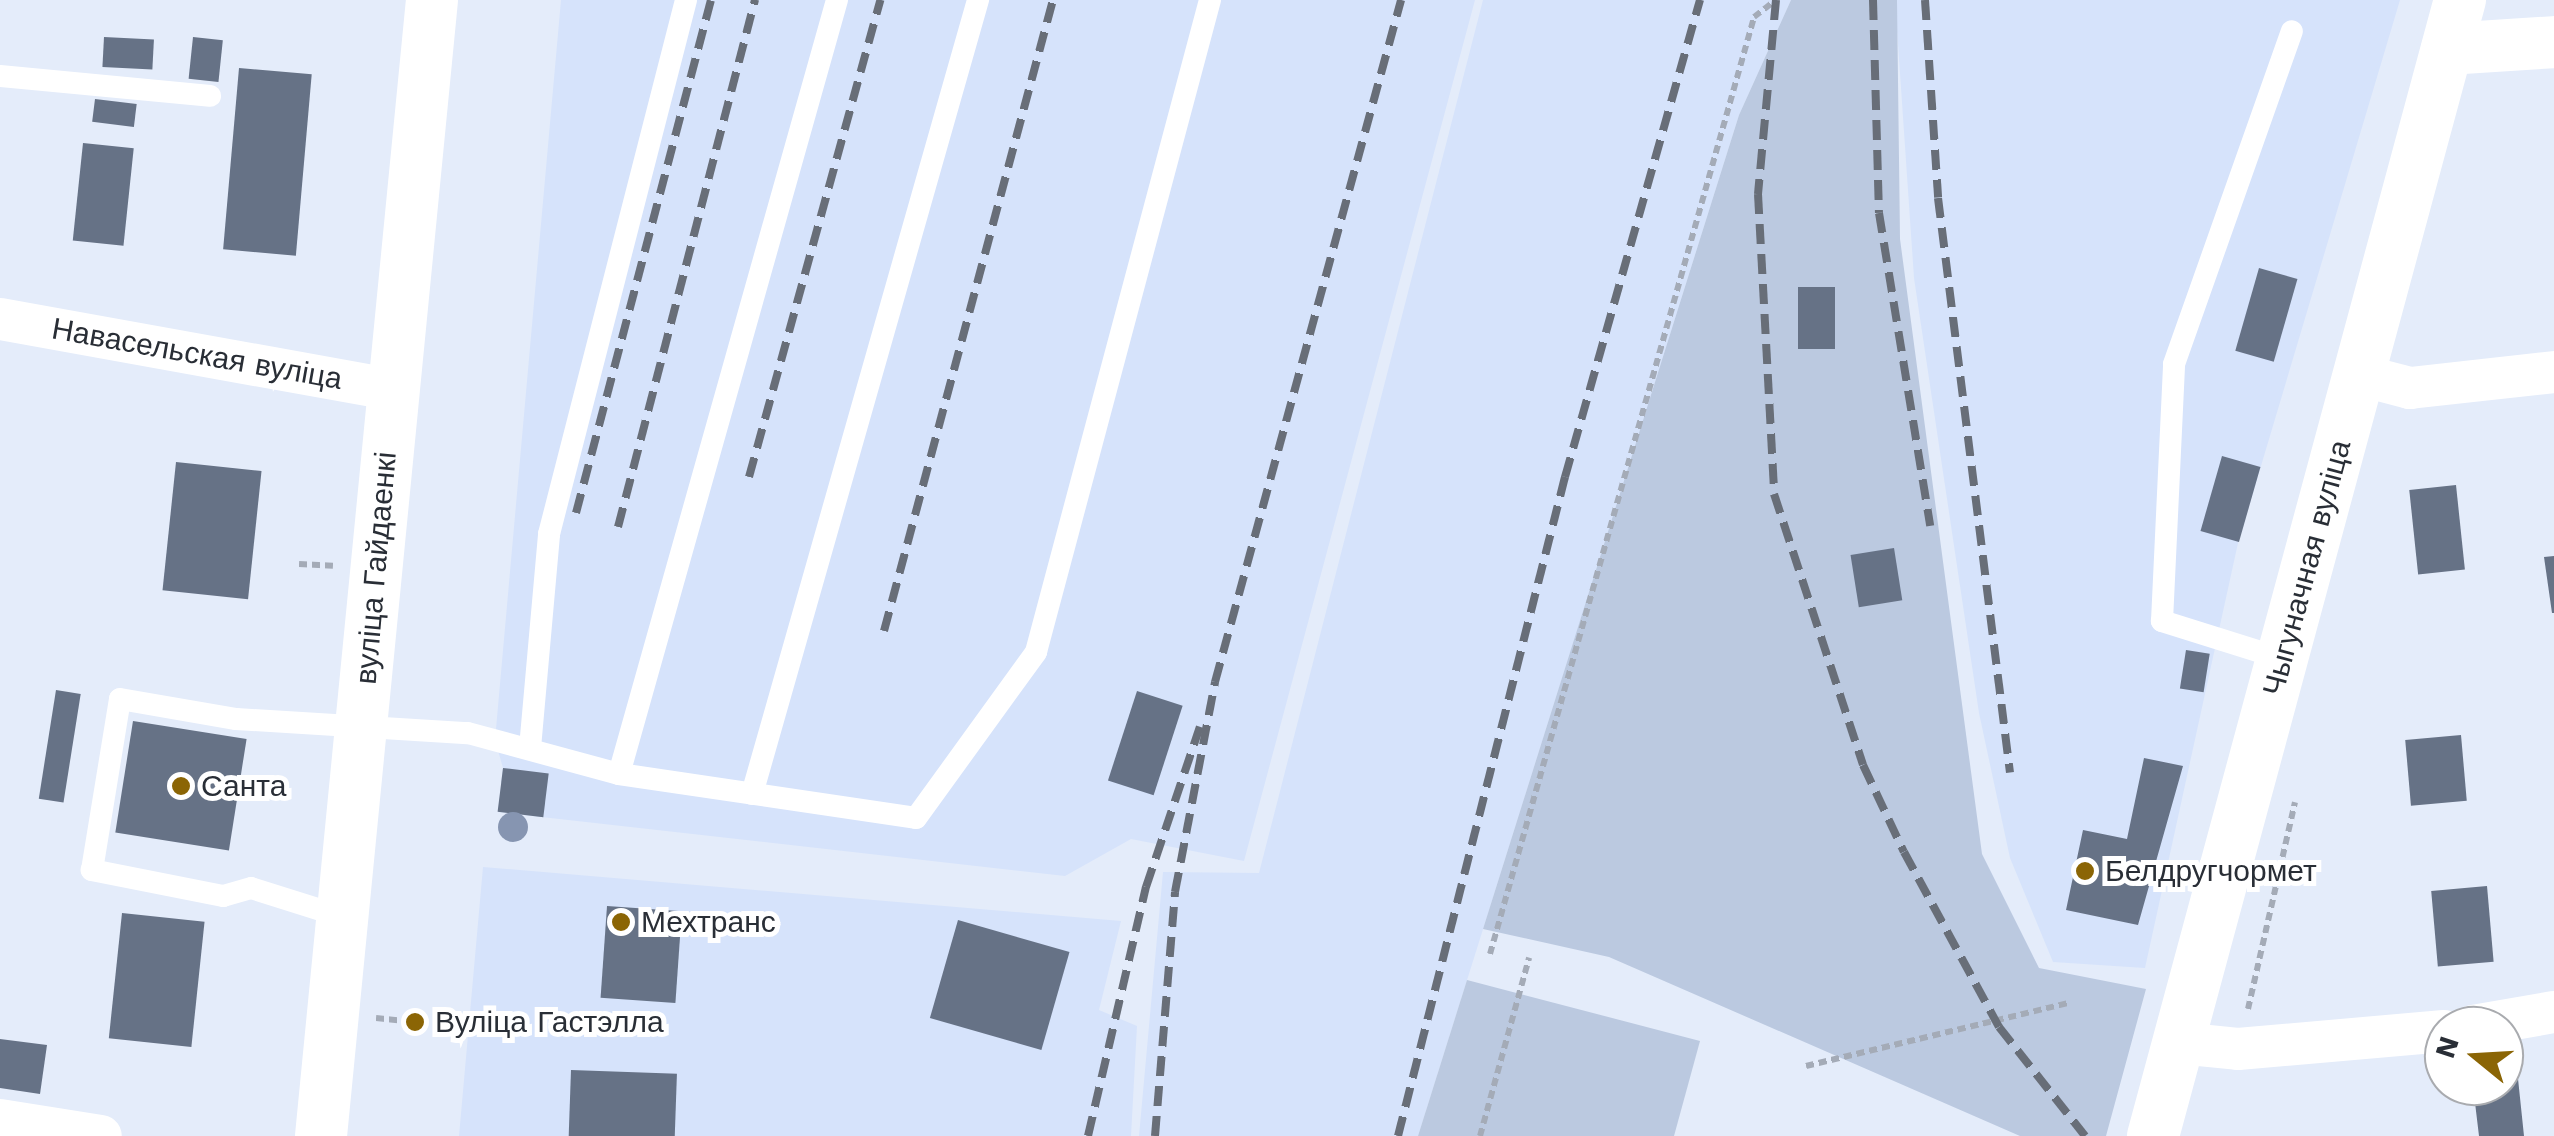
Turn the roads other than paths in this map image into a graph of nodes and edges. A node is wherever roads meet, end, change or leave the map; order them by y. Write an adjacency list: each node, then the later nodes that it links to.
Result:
1 (432, 0): 14 (street, вуліца Гайдаенкі)
2 (686, 0): 17 (lane)
3 (837, 0): 18 (lane)
4 (978, 0): 19 (lane)
5 (1210, 0): 19 (lane)
6 (2453, 24): 8 (street); 13 (street, Чыгуначная вуліца)
7 (2292, 31): 15 (lane)
8 (2554, 42)
9 (0, 76): 10 (lane)
10 (210, 96)
11 (0, 319): 14 (street, Навасельская вуліца)
12 (2554, 372): 13 (street)
13 (2360, 376): 15 (street, Чыгуначная вуліца)
14 (393, 390): 16 (street, вуліца Гайдаенкі)
15 (2283, 659): 24 (street, Чыгуначная вуліца)
16 (362, 721): 17 (lane); 20 (street, вуліца Гайдаенкі); 20 (lane)
17 (530, 748): 18 (lane)
18 (619, 774): 19 (lane)
19 (752, 794)
20 (343, 917): 27 (street, вуліца Гайдаенкі)
21 (2554, 1012): 22 (street)
22 (2524, 1017)
23 (2424, 1033): 24 (street)
24 (2179, 1043): 28 (street, Чыгуначная вуліца)
25 (0, 1120): 26 (street)
26 (101, 1136)
27 (322, 1136)
28 (2153, 1136)

